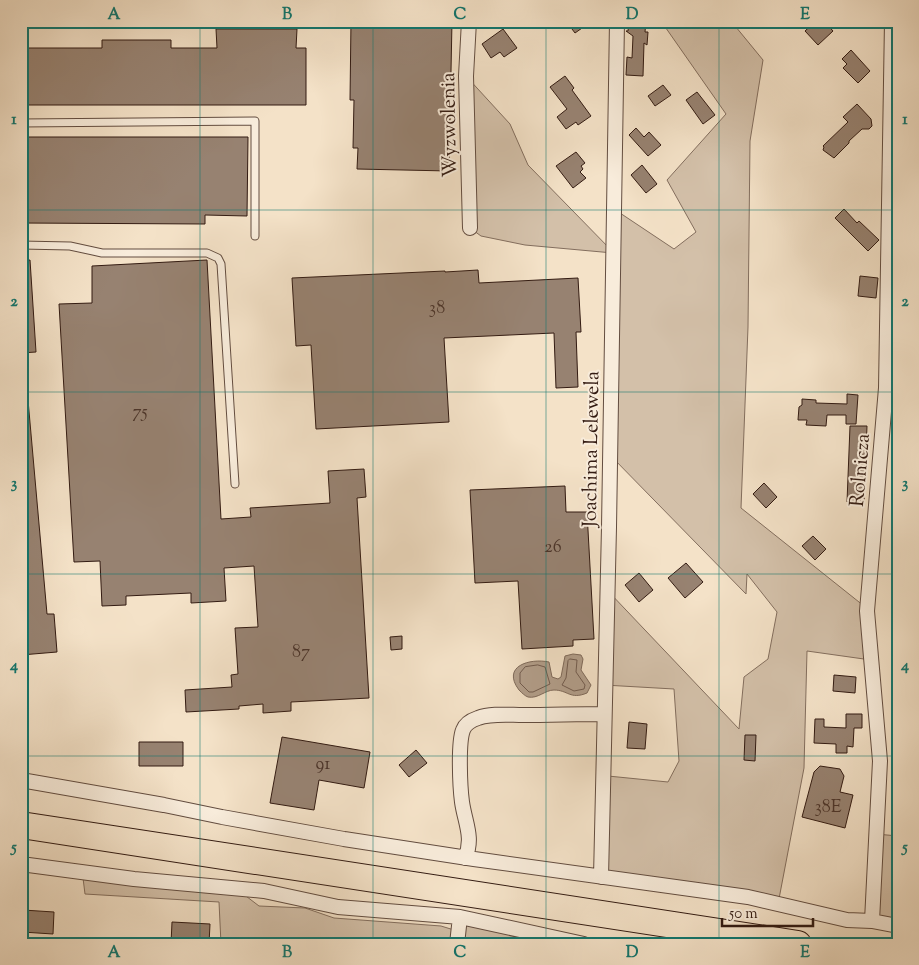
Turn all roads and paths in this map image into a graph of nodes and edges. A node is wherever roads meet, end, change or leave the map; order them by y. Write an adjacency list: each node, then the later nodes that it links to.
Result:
1 (469, 21): 5 (street, Wyzwolenia)
2 (617, 21): 9 (street, Joachima Lelewela)
3 (892, 21): 16 (street, Rolnicza)
4 (21, 123): 6 (lane)
5 (470, 228)
6 (255, 236)
7 (21, 245): 8 (lane)
8 (235, 484)
9 (604, 714): 12 (street); 14 (street, Joachima Lelewela)
10 (21, 780): 12 (street)
11 (21, 825): 20 (highway)
12 (465, 858): 14 (street)
13 (21, 864): 15 (street)
14 (601, 877): 16 (street)
15 (460, 917): 18 (street); 19 (street)
16 (872, 921): 17 (street)
17 (898, 926)
18 (458, 944)
19 (584, 944)
20 (798, 944)

